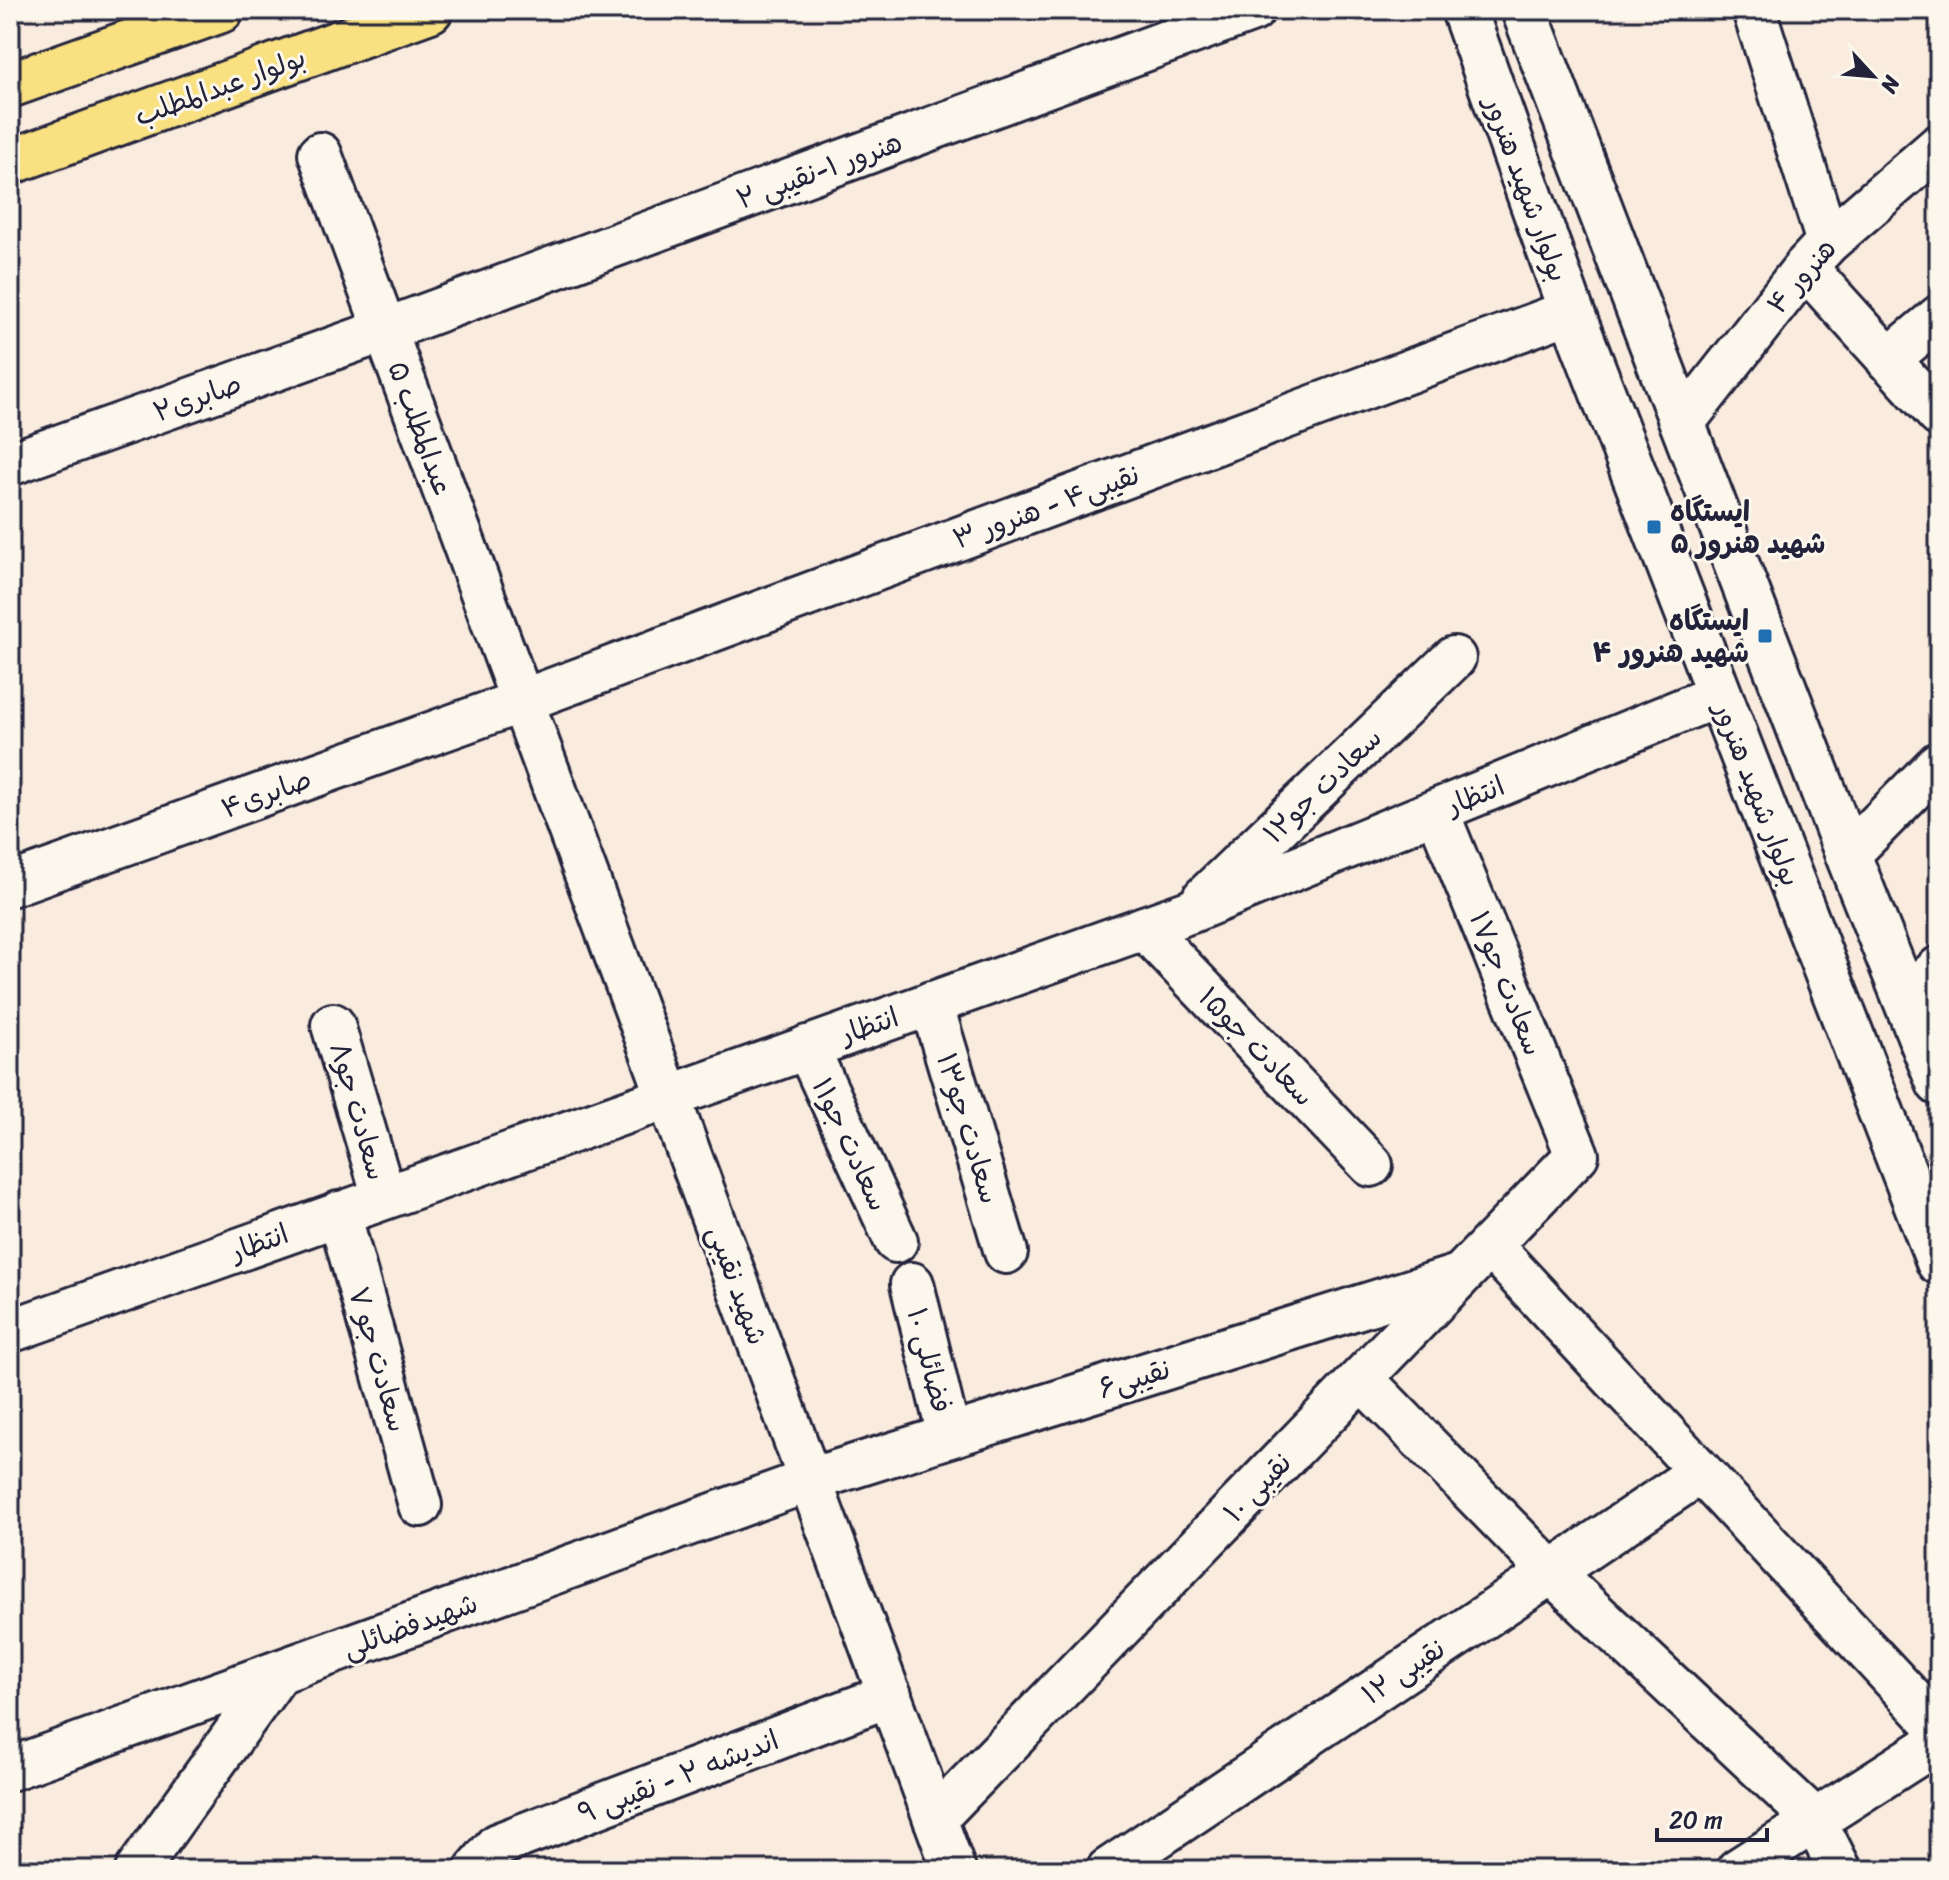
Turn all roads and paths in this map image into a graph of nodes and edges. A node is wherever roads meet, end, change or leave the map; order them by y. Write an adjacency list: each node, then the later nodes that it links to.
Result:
1 (221, 10): 7 (main road)
2 (430, 10): 10 (main road, بولوار عبدالمطلب)
3 (1253, 10): 14 (street, هنرور ۱-نقیبی ۲)
4 (1464, 10): 12 (main road, بولوار شهید هنرور)
5 (1524, 10): 17 (main road)
6 (1754, 10): 11 (street)
7 (10, 85)
8 (1939, 146): 11 (street, هنرور ۴)
9 (320, 154): 14 (street, عبدالمطلب ۵)
10 (10, 162)
11 (1817, 254): 15 (street); 17 (street, هنرور ۴)
12 (1571, 311): 20 (main road, بولوار شهید هنرور); 21 (street, نقیبی۴ - هنرور ۳)
13 (1939, 317): 15 (street)
14 (385, 330): 18 (street, صابری۲); 21 (street, عبدالمطلب ۵)
15 (1888, 360): 16 (street)
16 (1939, 415)
17 (1682, 424): 24 (main road)
18 (10, 464)
19 (1454, 658): 26 (street, سعادت جو۱۲)
20 (1719, 695): 23 (street, انتظار); 35 (main road, بولوار شهید هنرور)
21 (522, 701): 25 (street, صابری۴); 34 (street, شهید نقیبی)
22 (1939, 763): 24 (street)
23 (1437, 811): 26 (street, انتظار); 36 (street, سعادت جو۱۷)
24 (1848, 855): 29 (main road)
25 (10, 885)
26 (1189, 912): 27 (street, انتظار)
27 (1144, 928): 30 (street, انتظار); 37 (street, سعادت جو۱۵)
28 (1939, 968): 29 (street)
29 (1906, 998): 33 (main road)
30 (931, 1003): 32 (street, انتظار); 42 (street, سعادت جو۱۳)
31 (333, 1025): 38 (street, سعادت جو۸)
32 (807, 1047): 34 (street, انتظار); 40 (street, سعادت جو۱۱)
33 (1939, 1083): 35 (main road)
34 (668, 1096): 38 (street, انتظار); 50 (street, شهید نقیبی)
35 (1878, 1105): 43 (main road, بولوار شهید هنرور)
36 (1577, 1155): 41 (street, نقیبی ۱۰)
37 (1371, 1165)
38 (384, 1197): 39 (street, انتظار)
39 (339, 1213): 46 (street, انتظار); 51 (street, سعادت جو ۷)
40 (896, 1241)
41 (1490, 1245): 44 (street, نقیبی ۱۰); 49 (street)
42 (1006, 1252)
43 (1939, 1262)
44 (1458, 1276): 47 (street, نقیبی ۱۰); 48 (street, نقیبی۶)
45 (912, 1284): 48 (street, فضائلی ۱۰)
46 (10, 1331)
47 (1362, 1379): 52 (street); 58 (street, نقیبی ۱۰)
48 (949, 1436): 50 (street, نقیبی۶)
49 (1699, 1473): 52 (street, نقیبی ۱۲); 55 (street)
50 (810, 1480): 53 (street, شهیدفضائلی); 54 (street, شهید نقیبی)
51 (420, 1505)
52 (1550, 1571): 59 (street); 63 (street, نقیبی ۱۲)
53 (279, 1672): 57 (street, شهیدفضائلی); 60 (street)
54 (890, 1695): 58 (street, شهید نقیبی); 61 (street, اندیشه ۲ - نقیبی ۹)
55 (1939, 1728)
56 (1939, 1741): 59 (street)
57 (10, 1769)
58 (935, 1819): 62 (street, شهید نقیبی)
59 (1814, 1819): 64 (street); 65 (street)
60 (137, 1870)
61 (476, 1870)
62 (954, 1870)
63 (1108, 1870)
64 (1738, 1870)
65 (1840, 1870)

